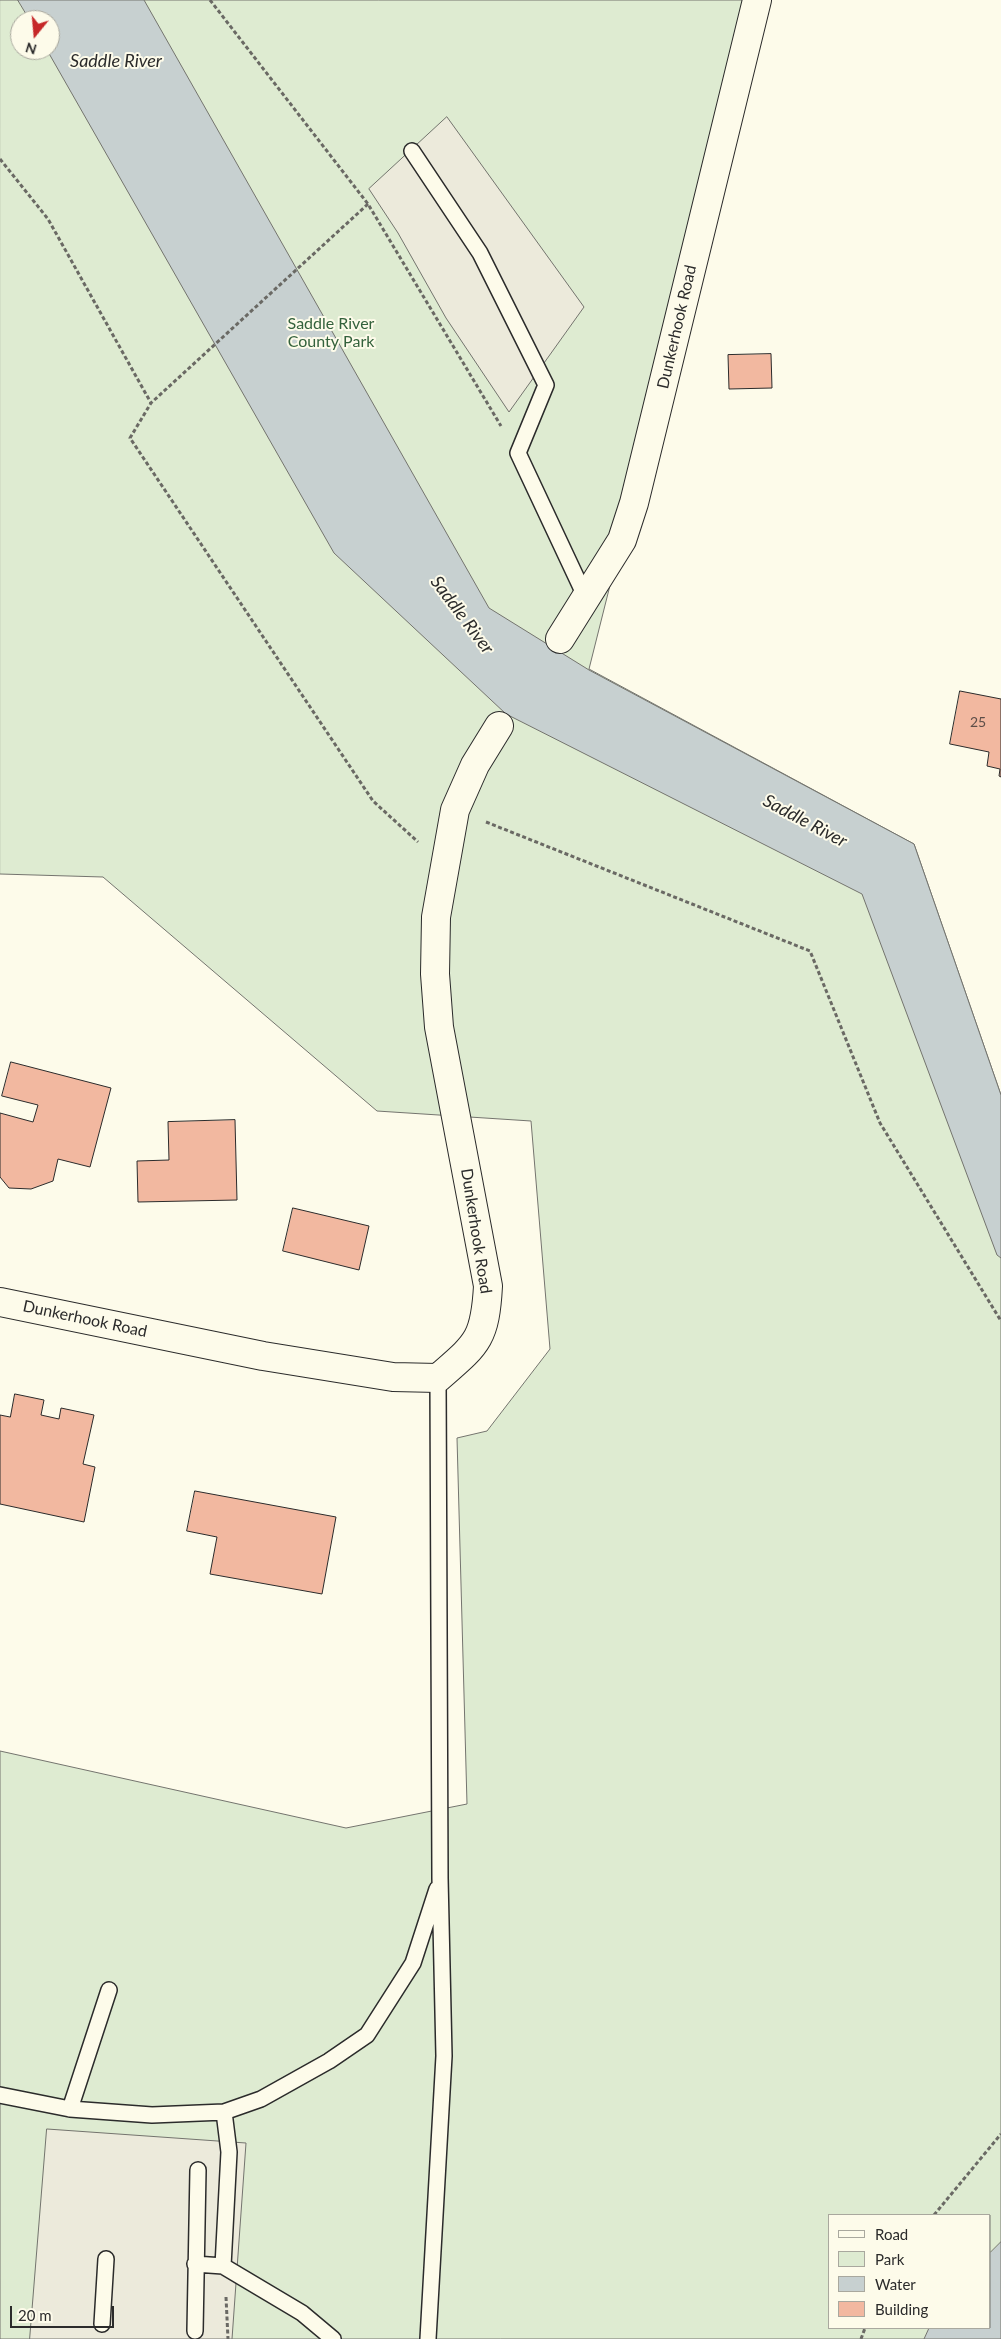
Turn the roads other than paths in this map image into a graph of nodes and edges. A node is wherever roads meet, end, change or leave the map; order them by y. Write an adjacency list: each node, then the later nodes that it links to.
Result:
1 (757, 0): 3 (street, Dunkerhook Road)
2 (412, 151): 3 (lane)
3 (586, 598): 4 (street, Dunkerhook Road)
4 (560, 639)
5 (499, 726): 7 (street, Dunkerhook Road)
6 (0, 1302): 7 (street, Dunkerhook Road)
7 (438, 1378): 8 (lane)
8 (440, 1878): 12 (lane); 20 (lane)
9 (109, 1990): 11 (lane)
10 (0, 2095): 11 (lane)
11 (70, 2109): 12 (lane)
12 (224, 2112): 16 (lane)
13 (198, 2170): 15 (lane)
14 (106, 2259): 17 (lane)
15 (195, 2264): 16 (lane); 18 (lane)
16 (223, 2266): 19 (lane)
17 (102, 2324)
18 (195, 2331)
19 (333, 2339)
20 (428, 2339)

